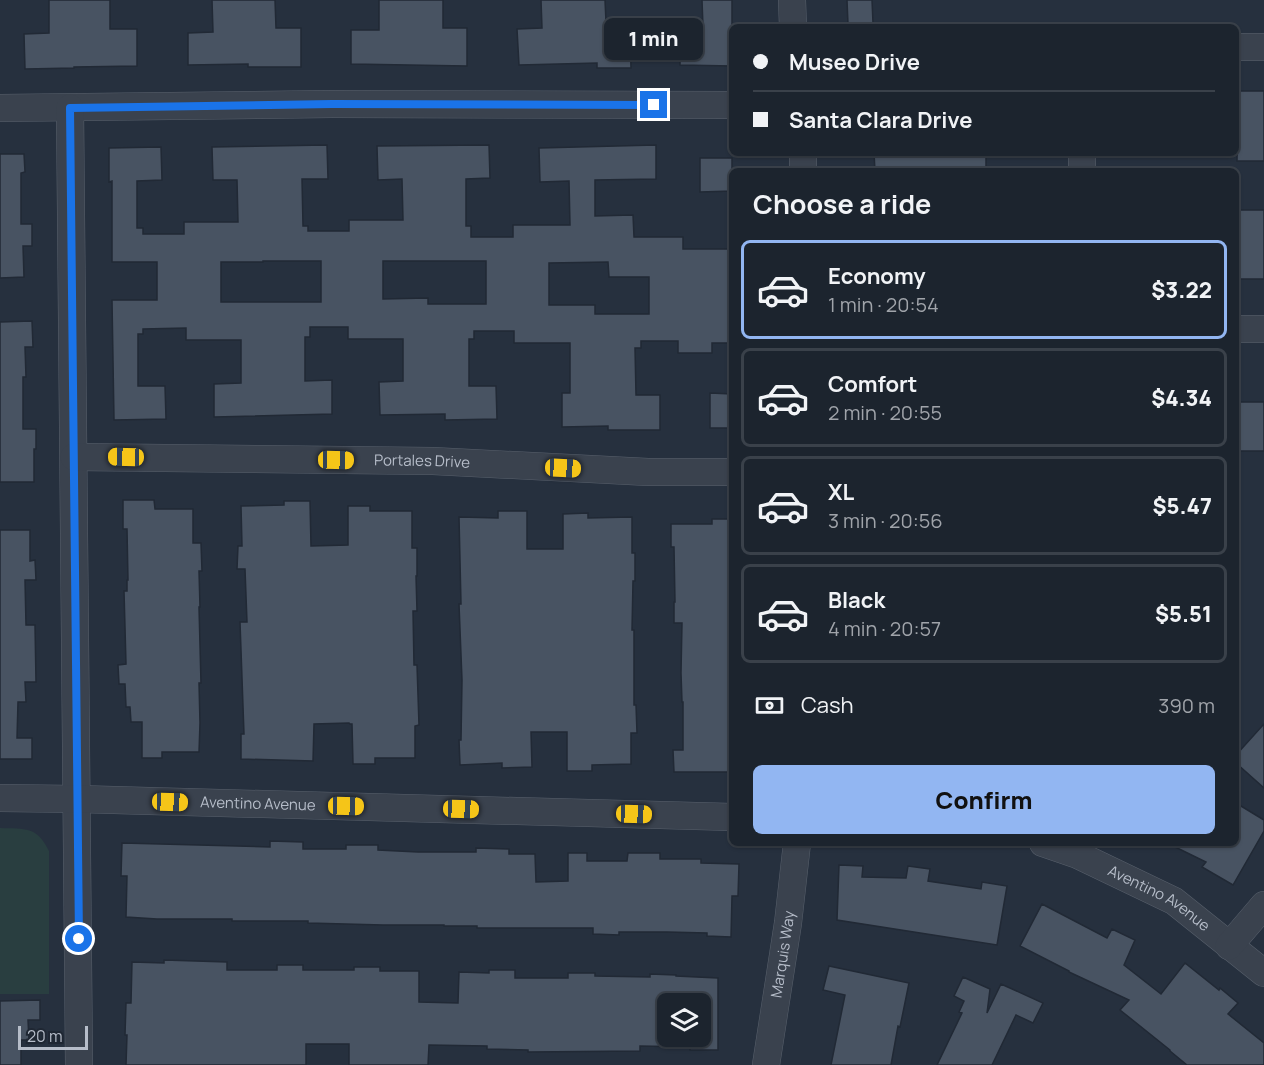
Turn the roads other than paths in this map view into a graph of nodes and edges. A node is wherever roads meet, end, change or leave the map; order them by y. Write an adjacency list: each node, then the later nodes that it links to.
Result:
1 (792, 0): 2 (street)
2 (793, 24)
3 (1239, 47): 4 (street)
4 (1264, 47)
5 (729, 105): 7 (street)
6 (0, 108): 7 (street)
7 (70, 108): 10 (street)
8 (1239, 329): 9 (street)
9 (1264, 329)
10 (74, 457): 11 (street, Portales Drive); 13 (street)
11 (729, 472)
12 (0, 798): 13 (street, Aventino Avenue)
13 (78, 799): 14 (street, Aventino Avenue); 20 (street)
14 (729, 817)
15 (797, 846): 21 (street, Marquis Way)
16 (1052, 846): 18 (street, Aventino Avenue)
17 (1264, 905): 18 (street)
18 (1229, 946): 19 (street, Aventino Avenue)
19 (1264, 974)
20 (79, 1065)
21 (766, 1065)

